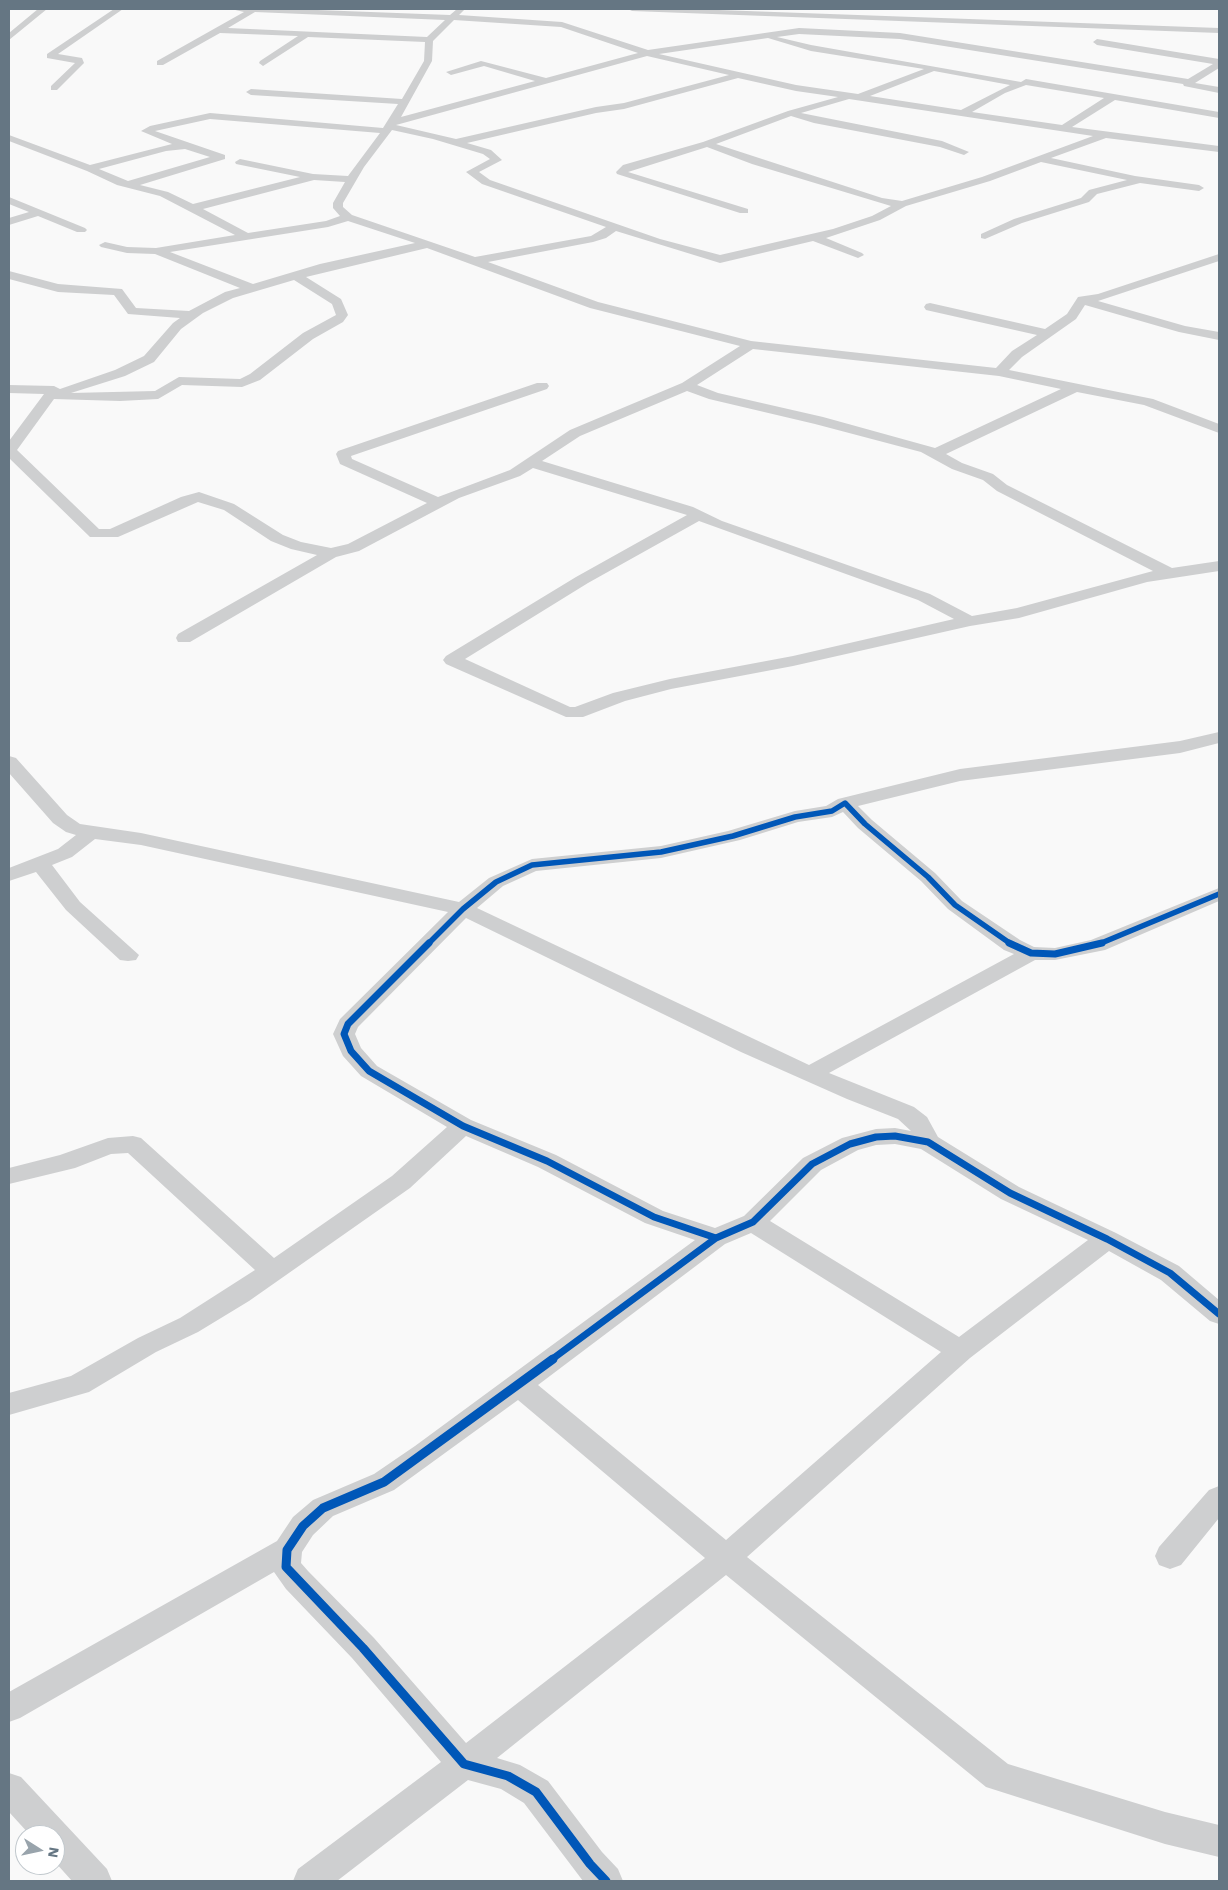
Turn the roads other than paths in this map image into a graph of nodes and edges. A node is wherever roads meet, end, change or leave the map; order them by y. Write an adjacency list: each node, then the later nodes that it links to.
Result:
1 (42, 9): 11 (street)
2 (119, 9): 38 (street)
3 (235, 9): 7 (street)
4 (460, 9): 9 (street)
5 (632, 9): 8 (street)
6 (836, 9): 8 (street)
7 (253, 10): 9 (street); 13 (street)
8 (832, 17): 10 (street)
9 (450, 18): 20 (street); 23 (street)
10 (874, 19): 14 (street); 15 (street)
11 (28, 23): 12 (street); 17 (street)
12 (9, 24)
13 (218, 30): 16 (street); 25 (street)
14 (1219, 31)
15 (883, 34): 18 (street); 19 (street)
16 (304, 36): 20 (street); 26 (street)
17 (9, 37)
18 (769, 37): 23 (street); 24 (street)
19 (909, 37): 22 (street); 24 (street)
20 (428, 40): 44 (street)
21 (1097, 42): 28 (street)
22 (994, 50): 27 (street); 31 (street)
23 (647, 53): 32 (street); 34 (street)
24 (879, 58): 29 (street)
25 (160, 63)
26 (263, 63)
27 (1073, 63): 33 (street); 36 (street)
28 (1219, 63): 35 (street)
29 (934, 68): 31 (street); 42 (street)
30 (451, 72): 34 (street)
31 (957, 72): 36 (street)
32 (736, 76): 42 (street); 53 (street)
33 (1165, 78): 35 (street); 37 (street)
34 (548, 81): 48 (street)
35 (1190, 82): 39 (street)
36 (1023, 83): 43 (street); 46 (street)
37 (1147, 84)
38 (54, 88)
39 (1219, 90)
40 (1128, 91): 43 (street)
41 (250, 92): 44 (street)
42 (856, 97): 45 (street); 46 (street)
43 (1110, 97): 47 (street); 49 (street)
44 (405, 102): 48 (street)
45 (791, 113): 54 (street); 58 (street)
46 (963, 113): 49 (street)
47 (1218, 121)
48 (389, 127): 53 (street); 55 (street); 63 (street)
49 (1064, 128): 50 (street)
50 (1106, 134): 56 (street); 59 (street)
51 (1211, 135): 56 (street)
52 (9, 138): 61 (street)
53 (456, 142): 74 (street)
54 (707, 144): 68 (street); 70 (street)
55 (186, 146): 61 (street); 65 (street)
56 (1207, 147): 57 (street)
57 (1219, 149)
58 (964, 152)
59 (1040, 159): 64 (street); 68 (street)
60 (240, 162): 62 (street)
61 (91, 169): 65 (street)
62 (314, 177): 63 (street); 69 (street)
63 (351, 179): 72 (street)
64 (1134, 179): 66 (street); 76 (street)
65 (126, 185): 69 (street)
66 (1199, 188)
67 (9, 200): 71 (street)
68 (902, 204): 78 (street)
69 (192, 207): 77 (street)
70 (744, 211)
71 (37, 213): 73 (street); 75 (street)
72 (348, 217): 77 (street); 79 (street)
73 (9, 222)
74 (614, 227): 78 (street); 84 (street)
75 (81, 230)
76 (985, 236)
77 (246, 237): 81 (street)
78 (814, 238): 82 (street)
79 (428, 244): 84 (street); 88 (street)
80 (105, 245): 81 (street)
81 (156, 251): 89 (street)
82 (858, 255)
83 (1219, 257): 85 (street)
84 (473, 260): 95 (street)
85 (1204, 263): 86 (street); 90 (street)
86 (1219, 266)
87 (9, 275): 92 (street)
88 (296, 276): 89 (street); 98 (street)
89 (251, 288): 92 (street)
90 (1082, 300): 93 (street); 94 (street)
91 (930, 307): 93 (street)
92 (192, 315): 96 (street)
93 (1047, 333): 97 (street)
94 (1219, 336)
95 (752, 345): 97 (street); 100 (street)
96 (137, 366): 98 (street); 103 (street)
97 (999, 372): 101 (street)
98 (188, 380): 103 (street)
99 (542, 386): 107 (street)
100 (687, 386): 105 (street); 106 (street)
101 (1076, 387): 104 (street); 105 (street)
102 (9, 388): 103 (street)
103 (55, 392): 109 (street)
104 (1219, 428)
105 (936, 453): 111 (street)
106 (532, 463): 107 (street); 108 (street)
107 (438, 503): 109 (street)
108 (698, 515): 112 (street); 112 (street)
109 (331, 553): 113 (street)
110 (1219, 566): 111 (street)
111 (1168, 573): 112 (street)
112 (970, 621)
113 (184, 638)
114 (1219, 738): 116 (street)
115 (9, 762): 117 (street)
116 (845, 803): 121 (street); 122 (street)
117 (92, 833): 118 (street); 121 (street)
118 (40, 864): 119 (street); 123 (street)
119 (9, 875)
120 (1219, 894): 122 (street)
121 (463, 909): 124 (street); 125 (street)
122 (1031, 953): 124 (street)
123 (128, 956)
124 (810, 1074): 126 (street)
125 (463, 1126): 129 (street); 131 (street)
126 (928, 1142): 128 (street); 130 (street)
127 (9, 1176): 131 (street)
128 (753, 1222): 129 (street); 133 (street)
129 (716, 1238): 134 (street)
130 (1107, 1239): 132 (street); 133 (street)
131 (272, 1271): 135 (street)
132 (1219, 1314)
133 (960, 1351): 139 (street)
134 (519, 1385): 137 (street); 139 (street)
135 (9, 1404)
136 (1219, 1498): 138 (street)
137 (287, 1550): 140 (street); 141 (street)
138 (1170, 1556)
139 (726, 1558): 141 (street); 144 (street)
140 (9, 1708)
141 (464, 1764): 147 (street); 148 (street)
142 (9, 1788): 143 (street)
143 (44, 1825)
144 (1219, 1841)
145 (65, 1848): 146 (street)
146 (95, 1881)
147 (310, 1881)
148 (606, 1881)

